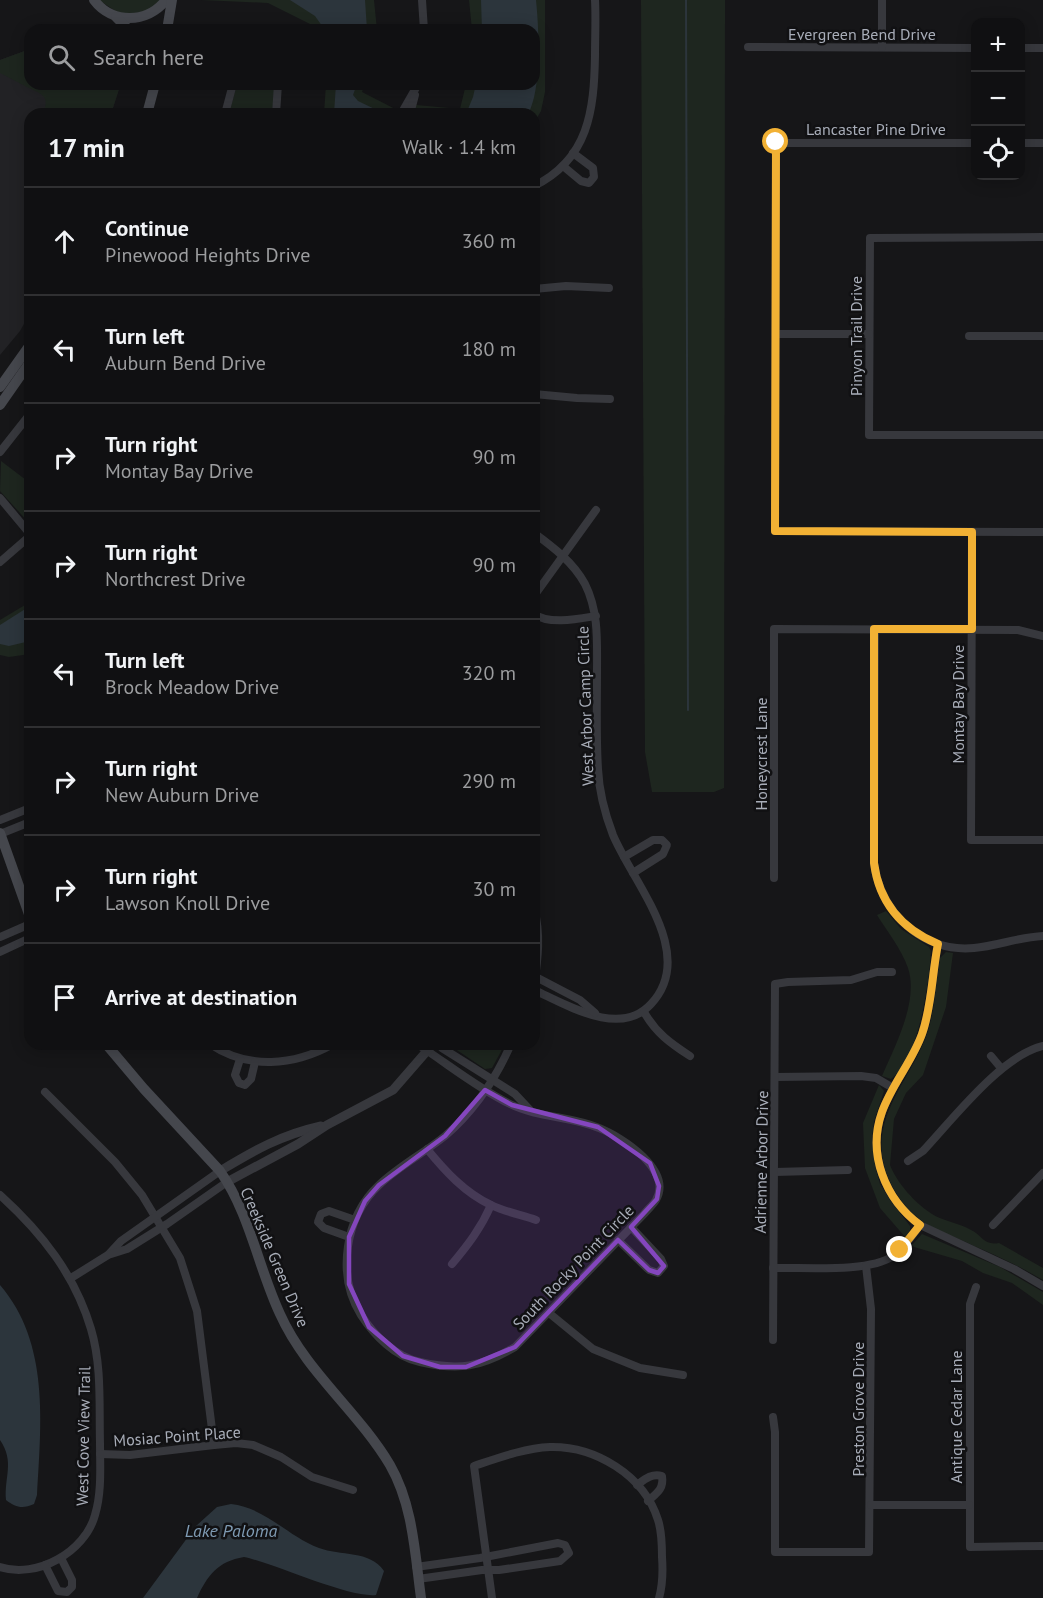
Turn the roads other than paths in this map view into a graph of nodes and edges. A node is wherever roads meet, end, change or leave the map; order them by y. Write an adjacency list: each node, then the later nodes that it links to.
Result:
1 (166, 0): 7 (main road)
2 (172, 0): 9 (main road)
3 (422, 0): 10 (street)
4 (595, 0): 31 (street)
5 (882, 0): 12 (street)
6 (94, 1): 7 (main road)
7 (116, 16): 8 (main road)
8 (123, 24)
9 (168, 24)
10 (424, 24)
11 (748, 47): 12 (street, Evergreen Bend Drive)
12 (882, 47): 13 (street, Evergreen Bend Drive)
13 (971, 48)
14 (1025, 48): 15 (street)
15 (1043, 48)
16 (146, 90): 22 (main road)
17 (153, 90): 23 (main road)
18 (231, 90): 24 (street)
19 (278, 90): 25 (street)
20 (414, 90): 26 (street)
21 (416, 90): 27 (street)
22 (142, 108)
23 (149, 108)
24 (227, 108)
25 (276, 108)
26 (404, 108)
27 (411, 108)
28 (971, 143): 37 (street, Lancaster Pine Drive)
29 (1025, 143): 30 (street)
30 (1043, 143)
31 (573, 153): 32 (street); 32 (street)
32 (563, 166): 33 (street)
33 (540, 182)
34 (1043, 237): 38 (street, Pinyon Trail Drive)
35 (540, 288): 36 (street)
36 (609, 288)
37 (776, 334): 38 (street); 53 (street)
38 (869, 334): 48 (street, Pinyon Trail Drive)
39 (969, 336): 40 (street)
40 (1043, 336)
41 (24, 353): 43 (main road)
42 (24, 371): 46 (main road)
43 (0, 387)
44 (540, 395): 45 (street)
45 (610, 399)
46 (0, 405)
47 (24, 424): 49 (street)
48 (1043, 435)
49 (0, 452)
50 (0, 498): 52 (street)
51 (596, 510): 57 (street)
52 (24, 528)
53 (972, 532): 54 (street); 63 (street, Montay Bay Drive)
54 (1043, 532)
55 (540, 538): 57 (street, West Arbor Camp Circle)
56 (24, 540): 58 (street)
57 (563, 556): 59 (street); 60 (street, West Arbor Camp Circle)
58 (0, 562)
59 (540, 588)
60 (596, 616): 61 (street); 70 (street, West Arbor Camp Circle)
61 (540, 618)
62 (874, 629): 63 (street); 72 (street, Honeycrest Lane); 78 (street)
63 (972, 629): 64 (street); 69 (street, Montay Bay Drive)
64 (1043, 636)
65 (24, 810): 66 (street)
66 (0, 820)
67 (24, 824): 68 (street)
68 (0, 833): 73 (main road)
69 (1043, 840)
70 (624, 857): 71 (street, West Arbor Camp Circle); 71 (street)
71 (633, 873): 83 (street, West Arbor Camp Circle)
72 (774, 878)
73 (24, 900)
74 (24, 927): 76 (street)
75 (1043, 936): 78 (street)
76 (0, 937)
77 (24, 941): 79 (street)
78 (938, 944): 100 (street)
79 (0, 952)
80 (892, 972): 98 (street, Adrienne Arbor Drive)
81 (540, 982): 84 (street)
82 (540, 993): 84 (street)
83 (644, 1012): 84 (street); 93 (street)
84 (598, 1016)
85 (1043, 1046): 97 (street)
86 (111, 1050): 108 (main road, Creekside Green Drive)
87 (222, 1050): 95 (street)
88 (318, 1050): 96 (street)
89 (427, 1050): 104 (street)
90 (434, 1050): 101 (street)
91 (445, 1050): 99 (street)
92 (508, 1050): 99 (street)
93 (690, 1056)
94 (991, 1056): 97 (street)
95 (240, 1059): 96 (street); 96 (street)
96 (255, 1062)
97 (1001, 1068): 106 (street)
98 (775, 1077): 100 (street); 109 (street, Adrienne Arbor Drive)
99 (493, 1079): 101 (street); 103 (street)
100 (893, 1088): 117 (street)
101 (485, 1090): 103 (street); 105 (street)
102 (45, 1092): 114 (street)
103 (531, 1111): 120 (street, South Rocky Point Circle)
104 (327, 1125): 108 (street); 111 (street)
105 (427, 1149): 113 (street); 115 (street)
106 (908, 1161)
107 (848, 1170): 109 (street)
108 (219, 1171): 111 (main road, Creekside Green Drive); 114 (street)
109 (775, 1172): 126 (street, Adrienne Arbor Drive)
110 (1043, 1173): 118 (street)
111 (227, 1182): 119 (street); 146 (main road, Creekside Green Drive)
112 (0, 1195): 127 (street, West Cove View Trail)
113 (491, 1205): 116 (street); 124 (street)
114 (156, 1217): 119 (street); 123 (street)
115 (355, 1220): 121 (street); 121 (street)
116 (536, 1220)
117 (920, 1225): 125 (street); 128 (street)
118 (993, 1225)
119 (162, 1227): 123 (street); 134 (street)
120 (631, 1227): 122 (street, South Rocky Point Circle); 122 (street)
121 (349, 1237): 130 (street, South Rocky Point Circle)
122 (618, 1240): 130 (street, South Rocky Point Circle)
123 (108, 1255): 127 (street)
124 (452, 1264)
125 (866, 1266): 126 (street); 139 (street, Preston Grove Drive)
126 (773, 1268): 131 (street, Adrienne Arbor Drive)
127 (71, 1278): 135 (street, West Cove View Trail)
128 (1043, 1286)
129 (976, 1287): 140 (street, Antique Cedar Lane)
130 (549, 1312): 132 (street)
131 (773, 1340)
132 (683, 1375)
133 (772, 1417): 139 (street, Preston Grove Drive)
134 (214, 1445): 135 (street, Mosiac Point Place); 137 (street, Mosiac Point Place)
135 (100, 1454): 143 (street, West Cove View Trail)
136 (637, 1485): 138 (street); 138 (street); 142 (street)
137 (353, 1490)
138 (648, 1501): 151 (street)
139 (871, 1505): 140 (street)
140 (969, 1505): 141 (street, Antique Cedar Lane)
141 (1043, 1546)
142 (486, 1556): 146 (street); 147 (street); 147 (street)
143 (61, 1558): 144 (street, West Cove View Trail); 144 (street)
144 (45, 1565): 145 (street, West Cove View Trail)
145 (0, 1567)
146 (416, 1567): 148 (main road, Creekside Green Drive)
147 (488, 1570): 148 (street); 150 (street)
148 (418, 1579): 149 (main road, Creekside Green Drive)
149 (421, 1598)
150 (492, 1598)
151 (659, 1598)

